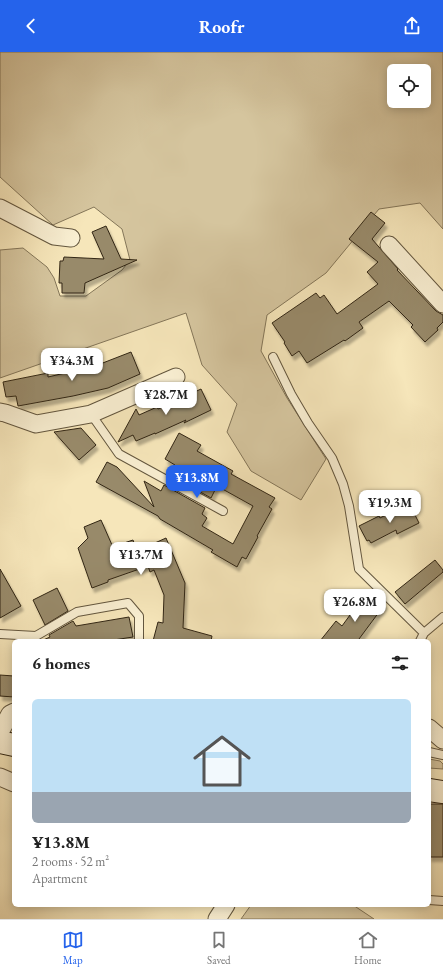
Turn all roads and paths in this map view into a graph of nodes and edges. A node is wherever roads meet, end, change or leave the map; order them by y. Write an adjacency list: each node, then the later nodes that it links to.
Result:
1 (0, 208): 2 (street)
2 (71, 238)
3 (389, 245): 4 (street)
4 (443, 304)
5 (273, 357): 12 (lane)
6 (176, 377): 8 (street)
7 (0, 412): 8 (street)
8 (91, 414): 9 (lane)
9 (223, 511)
10 (443, 616): 12 (lane)
11 (0, 634): 13 (lane)
12 (422, 637)
13 (139, 639)
14 (12, 713): 16 (street)
15 (431, 730): 17 (street)
16 (0, 732)
17 (443, 740)
18 (0, 742): 19 (street)
19 (12, 745)
20 (431, 752): 21 (lane)
21 (443, 755)
22 (0, 777): 23 (street)
23 (12, 782)
24 (431, 790): 25 (street)
25 (443, 792)
26 (431, 900): 27 (lane)
27 (443, 901)
28 (225, 907): 29 (street)
29 (217, 919)

